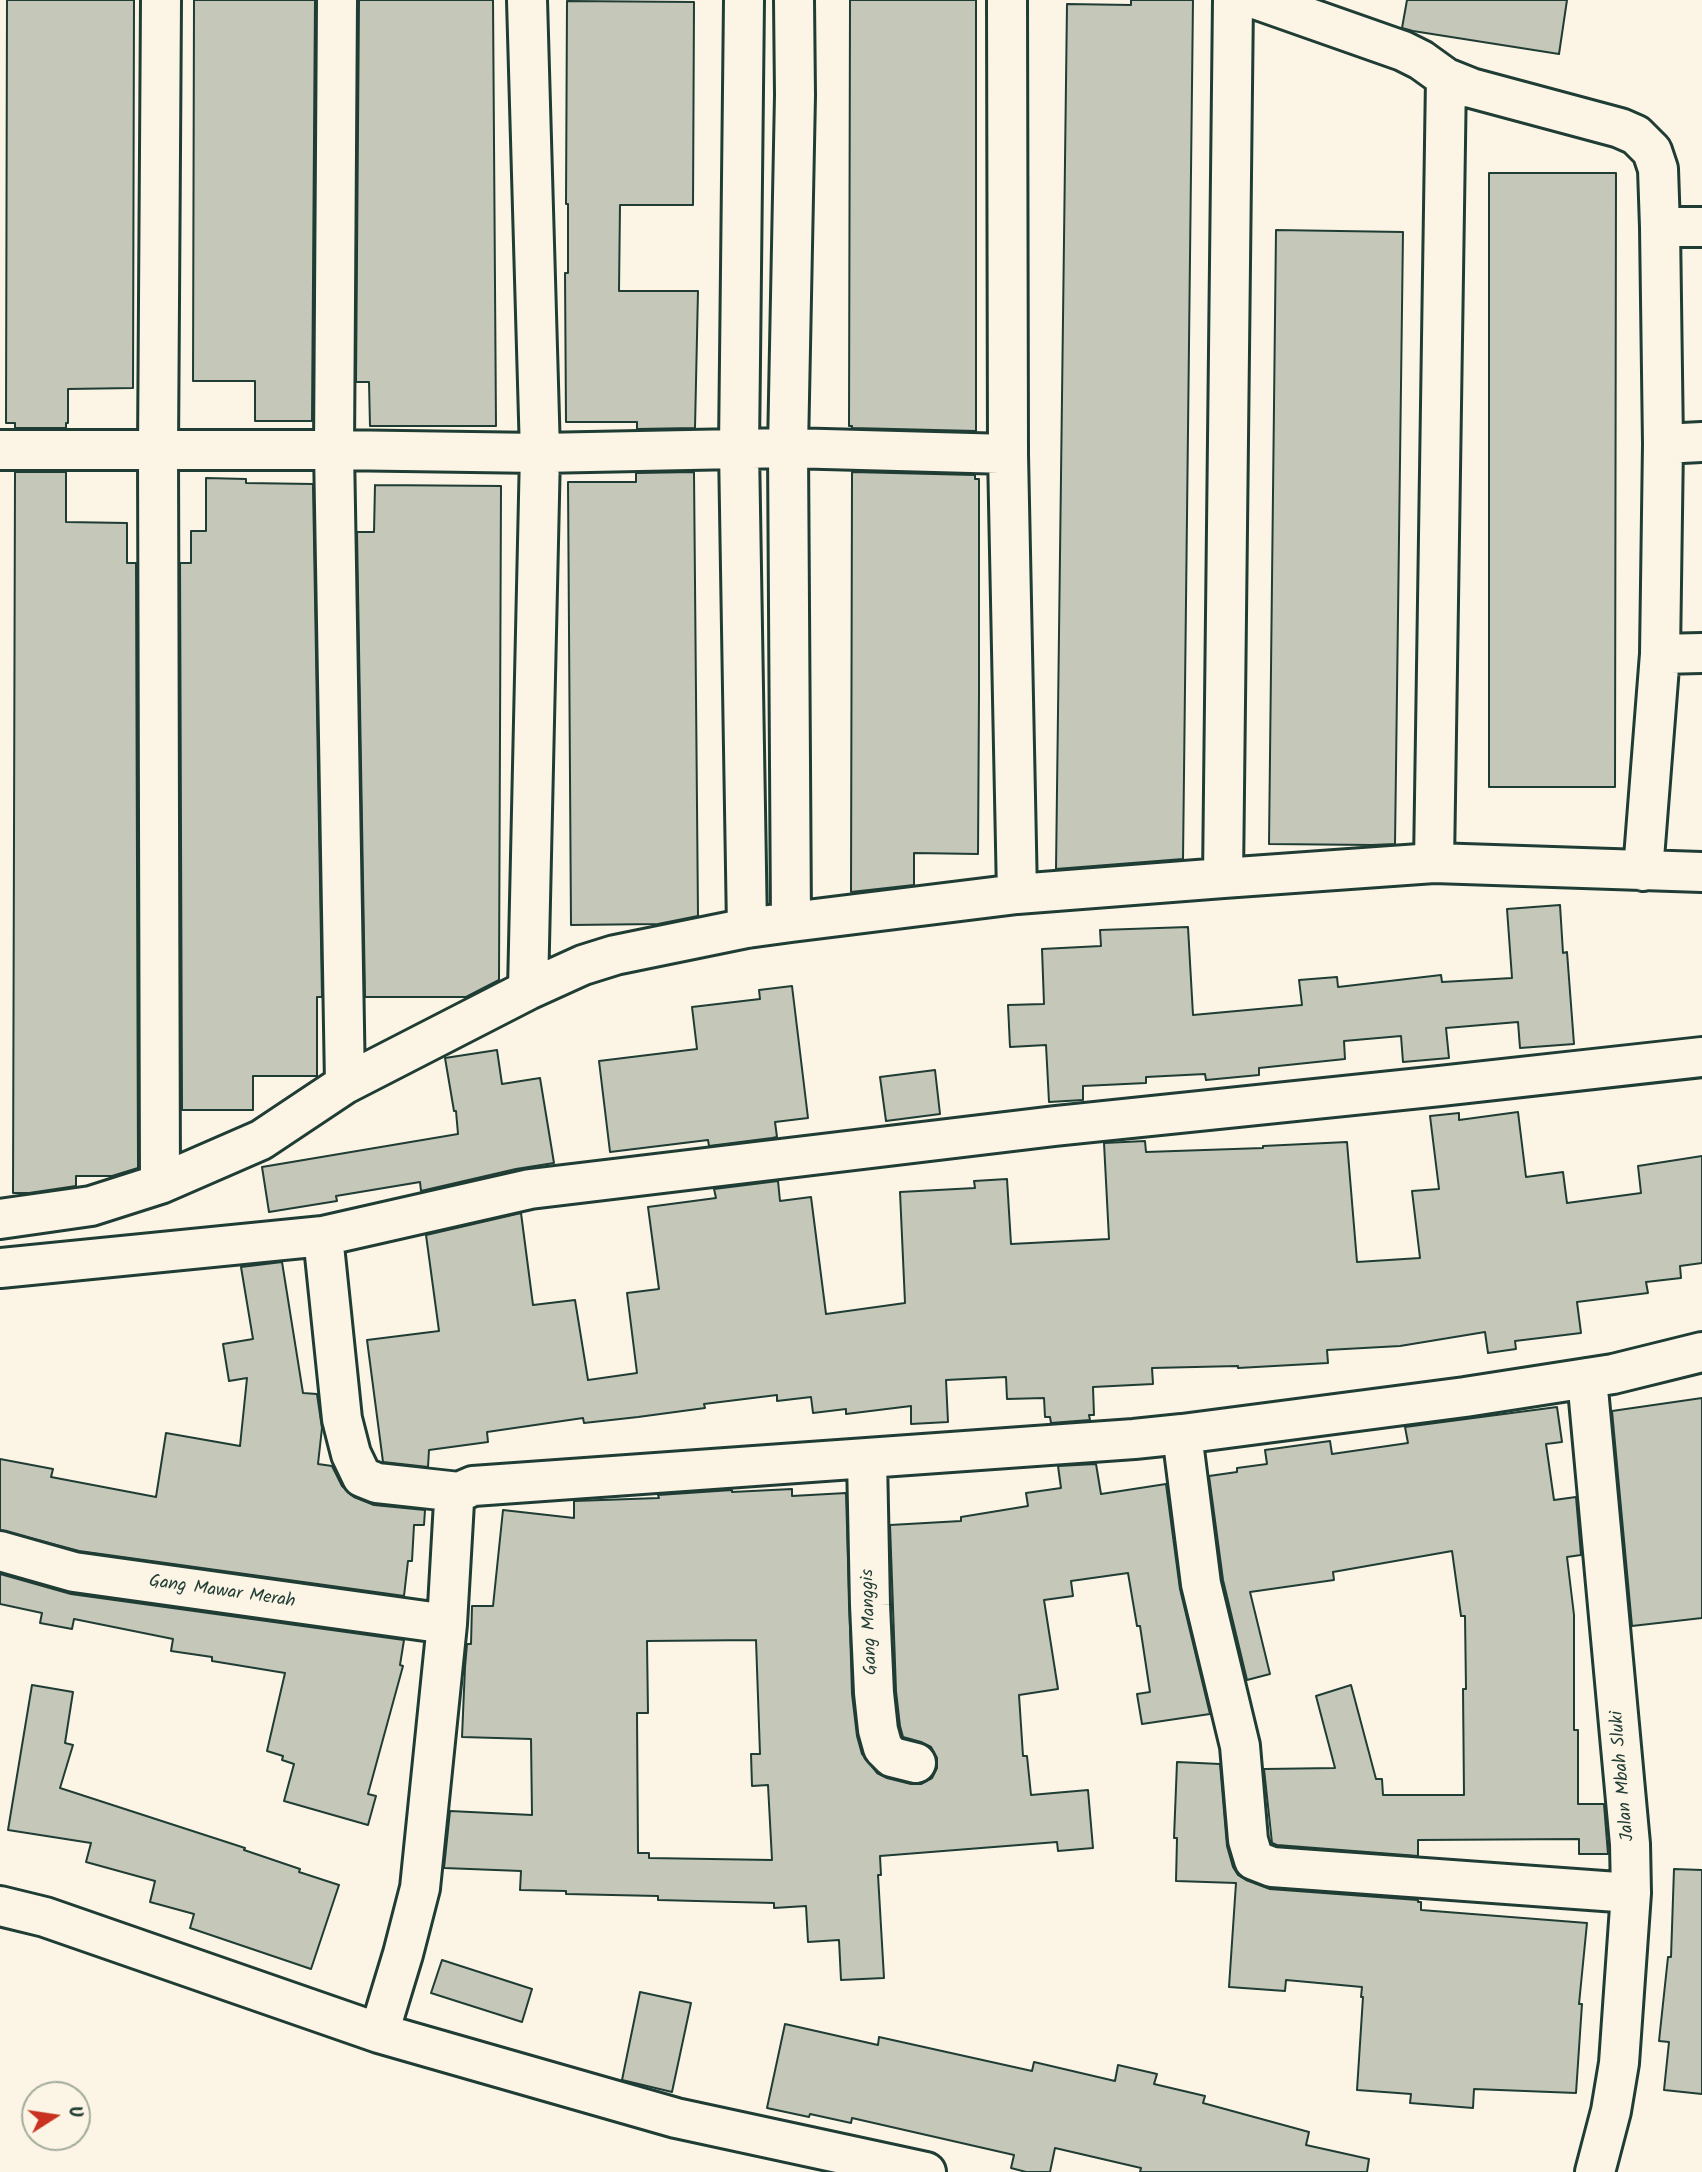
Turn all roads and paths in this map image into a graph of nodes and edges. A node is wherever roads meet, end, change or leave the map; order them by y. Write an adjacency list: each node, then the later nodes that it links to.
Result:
1 (161, 0): 20 (street)
2 (337, 0): 19 (street)
3 (527, 0): 21 (street)
4 (744, 0): 10 (street)
5 (794, 0): 11 (street)
6 (1007, 0): 22 (street)
7 (1233, 0): 28 (street)
8 (1258, 0): 9 (street)
9 (1446, 78): 12 (street); 25 (street)
10 (744, 95): 11 (street); 17 (street)
11 (795, 95): 16 (street)
12 (1660, 227): 13 (street); 15 (street)
13 (1702, 227)
14 (1702, 442): 15 (street)
15 (1663, 444): 24 (street)
16 (788, 448): 17 (street); 22 (street); 30 (street)
17 (739, 449): 21 (street); 31 (street)
18 (0, 450): 20 (street)
19 (334, 450): 20 (street); 21 (street); 34 (street)
20 (158, 451): 35 (street)
21 (540, 453): 32 (street)
22 (1008, 454): 29 (street)
23 (1702, 653): 24 (street)
24 (1660, 654): 26 (street)
25 (1434, 863): 26 (street); 28 (street)
26 (1643, 871): 27 (street)
27 (1702, 873)
28 (1223, 878): 29 (street)
29 (1017, 894): 30 (street)
30 (791, 922): 31 (street)
31 (747, 929): 32 (street)
32 (528, 990): 34 (street)
33 (1702, 1057): 37 (street)
34 (345, 1084): 35 (street)
35 (160, 1184): 36 (street)
36 (0, 1219)
37 (323, 1236): 38 (street); 43 (street)
38 (0, 1268)
39 (1702, 1352): 40 (street)
40 (1587, 1378): 41 (street); 47 (street, Jalan Mbah Sluki)
41 (1182, 1434): 42 (street); 47 (street)
42 (867, 1458): 43 (street); 46 (street, Gang Manggis)
43 (459, 1492): 45 (street)
44 (0, 1551): 45 (street, Gang Mawar Merah)
45 (447, 1624): 49 (street)
46 (916, 1763)
47 (1632, 1893): 51 (street, Jalan Mbah Sluki)
48 (0, 1906): 49 (street)
49 (379, 2033): 50 (street)
50 (926, 2172)
51 (1595, 2172)

